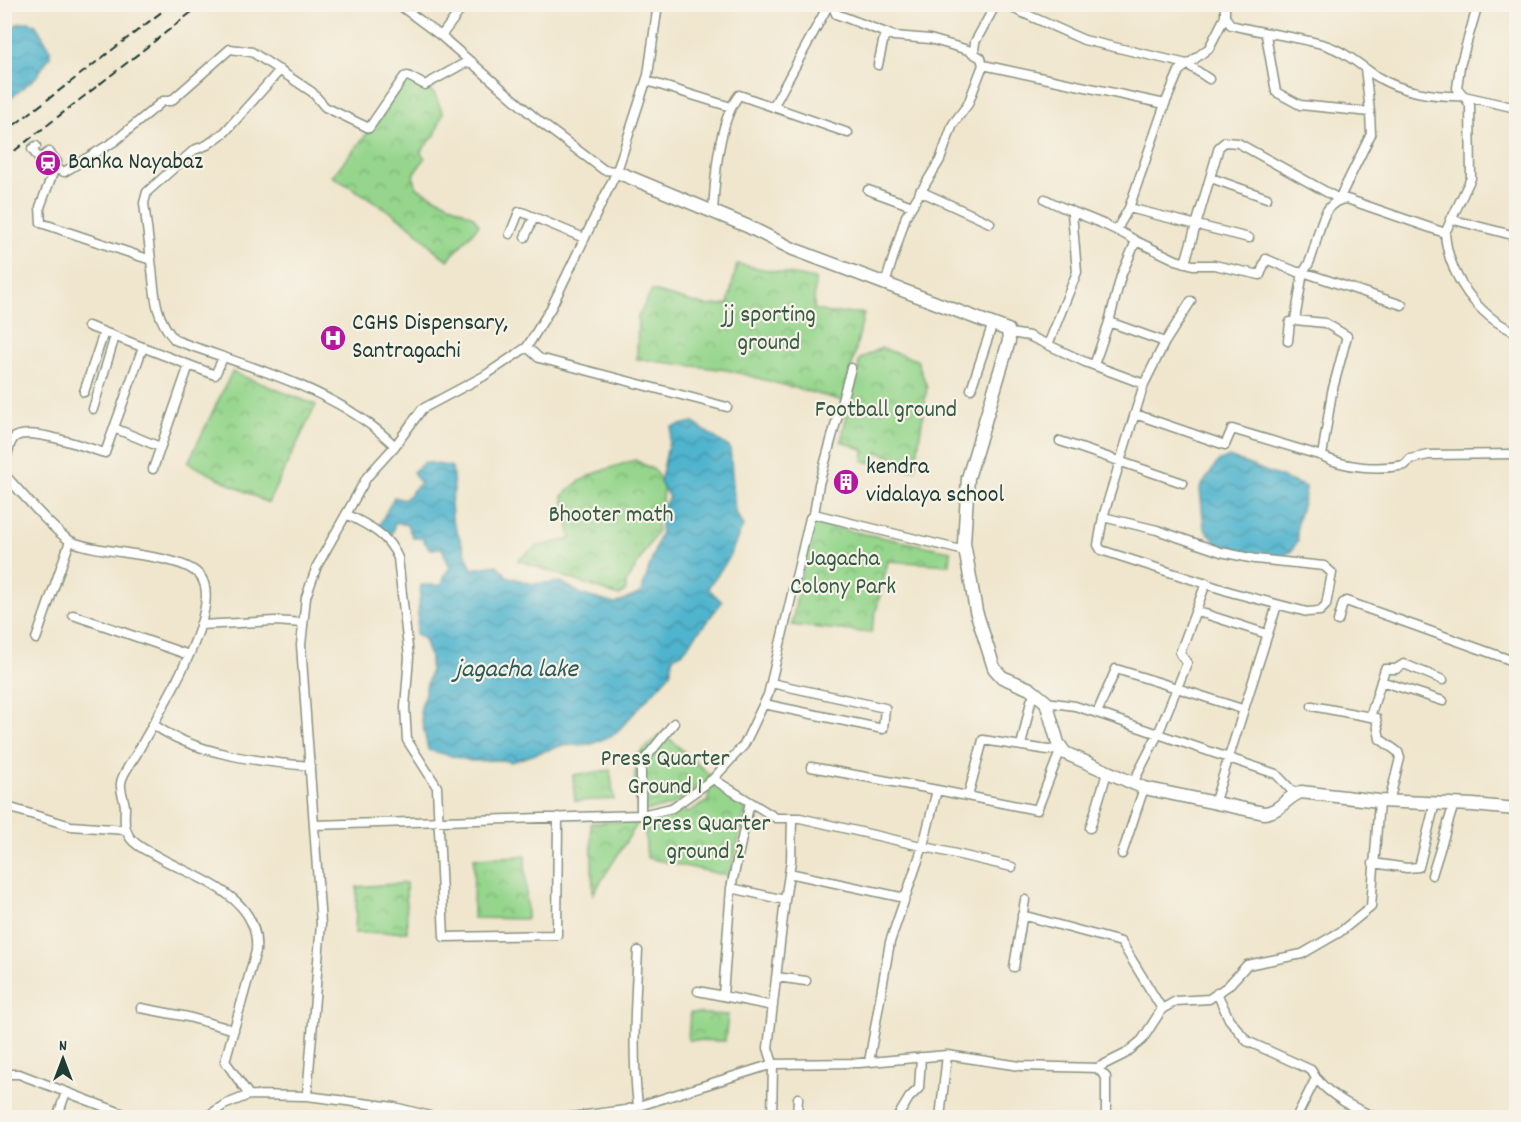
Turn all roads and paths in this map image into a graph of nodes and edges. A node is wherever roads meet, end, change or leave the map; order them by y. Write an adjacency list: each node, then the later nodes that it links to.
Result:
1 (398, 4): 13 (street)
2 (465, 4): 13 (street)
3 (658, 4): 22 (street)
4 (830, 4): 9 (street); 26 (street)
5 (996, 4): 14 (street)
6 (1003, 4): 16 (street)
7 (1226, 4): 10 (street)
8 (1478, 4): 23 (street)
9 (838, 9): 11 (street)
10 (1225, 17): 12 (street); 16 (street)
11 (885, 33): 14 (street); 17 (street)
12 (1266, 34): 19 (street); 28 (street)
13 (441, 36): 15 (street)
14 (974, 52): 18 (street)
15 (472, 62): 20 (street); 32 (street)
16 (1187, 63): 21 (street); 24 (street)
17 (878, 65)
18 (983, 65): 24 (street); 35 (street)
19 (1365, 68): 23 (street); 28 (street)
20 (280, 70): 31 (street); 55 (street)
21 (1209, 78)
22 (647, 81): 25 (street); 32 (street)
23 (1464, 96): 27 (street); 44 (street)
24 (1165, 104): 40 (street)
25 (731, 107): 26 (street); 41 (street)
26 (773, 107): 29 (street)
27 (1516, 108)
28 (1370, 112): 38 (street)
29 (848, 133)
30 (36, 146): 31 (street)
31 (54, 168): 55 (street)
32 (617, 171): 41 (main road); 52 (street)
33 (1211, 178): 36 (street); 38 (street); 46 (street)
34 (868, 190): 39 (street)
35 (920, 191): 39 (street); 45 (street)
36 (1267, 198)
37 (1045, 199): 42 (street)
38 (1339, 199): 48 (street); 57 (street)
39 (912, 206): 58 (street)
40 (1129, 208): 46 (street); 47 (street)
41 (713, 212): 58 (main road)
42 (1072, 213): 47 (street); 71 (street)
43 (534, 217): 49 (street); 51 (street); 52 (street)
44 (1450, 219): 48 (street); 50 (street)
45 (990, 223)
46 (1196, 223): 53 (street); 56 (street)
47 (1117, 229): 54 (street)
48 (1445, 233): 66 (street)
49 (510, 234)
50 (1516, 236)
51 (525, 237)
52 (584, 238): 73 (street)
53 (1249, 238)
54 (1136, 241): 56 (street); 62 (street)
55 (151, 260): 74 (street)
56 (1185, 263): 57 (street)
57 (1303, 272): 60 (street); 61 (street)
58 (885, 284): 63 (main road)
59 (1191, 301): 70 (street)
60 (1402, 305)
61 (1295, 320): 69 (street); 89 (street)
62 (1109, 322): 70 (street); 76 (street)
63 (993, 323): 67 (main road); 79 (street)
64 (88, 326): 65 (street)
65 (104, 332): 68 (street); 80 (street)
66 (1516, 332)
67 (1010, 333): 71 (street); 99 (main road)
68 (114, 336): 72 (street); 82 (street)
69 (1288, 341)
70 (1165, 342): 78 (street)
71 (1048, 345): 76 (street)
72 (143, 347): 75 (street); 84 (street)
73 (527, 347): 81 (street); 86 (street)
74 (223, 358): 75 (street); 86 (street)
75 (189, 365): 87 (street)
76 (1094, 365): 78 (street)
77 (851, 368): 96 (street)
78 (1144, 384): 83 (street)
79 (971, 389)
80 (84, 392)
81 (727, 407)
82 (93, 409)
83 (1135, 414): 89 (street); 90 (street)
84 (114, 428): 87 (street); 91 (street)
85 (1060, 441): 90 (street)
86 (395, 446): 95 (street)
87 (160, 447): 92 (street)
88 (1516, 454): 89 (street)
89 (1322, 456)
90 (1120, 463): 94 (street); 97 (street)
91 (4, 467)
92 (153, 469)
93 (4, 474): 98 (street)
94 (1182, 483)
95 (346, 514): 105 (street); 146 (street)
96 (814, 514): 99 (street); 113 (street)
97 (1103, 517): 100 (street); 101 (street)
98 (70, 541): 106 (street); 108 (street)
99 (965, 551): 115 (main road)
100 (1206, 583): 101 (street); 102 (street)
101 (1277, 605): 107 (street)
102 (1196, 611): 107 (street); 114 (street)
103 (73, 615): 109 (street)
104 (1338, 621): 110 (street)
105 (303, 623): 106 (street); 128 (street)
106 (200, 626): 109 (street)
107 (1267, 634): 119 (street)
108 (36, 639)
109 (189, 655): 123 (street)
110 (1516, 662)
111 (1443, 680): 112 (street)
112 (1381, 681): 116 (street); 121 (street)
113 (771, 683): 117 (street); 117 (street)
114 (1177, 688): 119 (street); 120 (street); 124 (street)
115 (1041, 698): 120 (street); 125 (street); 126 (main road)
116 (1443, 701)
117 (764, 704): 131 (street)
118 (1312, 706): 121 (street)
119 (1242, 709): 127 (street)
120 (1097, 713): 124 (street)
121 (1370, 717): 137 (street)
122 (674, 723): 143 (street)
123 (153, 724): 128 (street); 149 (street)
124 (1158, 734): 127 (street); 132 (street)
125 (1021, 746): 126 (street); 135 (street)
126 (1061, 749): 130 (main road); 135 (street)
127 (1226, 759): 134 (street); 139 (street)
128 (310, 766): 147 (street)
129 (811, 767): 133 (street)
130 (1107, 773): 132 (main road); 148 (street)
131 (713, 779): 136 (street); 143 (street)
132 (1138, 786): 139 (main road); 151 (street)
133 (937, 790): 135 (street); 150 (street)
134 (1295, 794): 137 (main road); 139 (main road)
135 (968, 796)
136 (750, 802): 145 (street); 156 (street)
137 (1384, 802): 138 (main road); 152 (street)
138 (1435, 803): 140 (main road); 152 (street)
139 (1214, 804)
140 (1454, 804): 142 (main road); 155 (street)
141 (4, 806): 149 (street)
142 (1516, 809)
143 (641, 814): 144 (street)
144 (558, 817): 146 (street); 146 (street)
145 (792, 818): 150 (street); 154 (street)
146 (437, 822): 147 (street)
147 (314, 825): 181 (street)
148 (1090, 828)
149 (126, 830): 171 (street)
150 (923, 846): 153 (street); 157 (street)
151 (1122, 854)
152 (1373, 863): 166 (street)
153 (1012, 867)
154 (789, 873): 157 (street); 158 (street)
155 (1432, 875)
156 (731, 888): 158 (street); 167 (street)
157 (905, 898): 174 (street)
158 (785, 900): 163 (street)
159 (1025, 900): 160 (street)
160 (1022, 915): 162 (street); 170 (street)
161 (638, 951): 183 (street)
162 (1014, 967)
163 (776, 977): 164 (street); 168 (street)
164 (806, 981)
165 (698, 991): 167 (street)
166 (1217, 993): 170 (street); 178 (street)
167 (723, 994): 168 (street)
168 (773, 1006): 175 (street)
169 (141, 1008): 171 (street)
170 (1162, 1009): 176 (street)
171 (234, 1030): 180 (street)
172 (947, 1055): 173 (street); 176 (street); 193 (street)
173 (921, 1057): 174 (street); 192 (street)
174 (869, 1062): 175 (street)
175 (773, 1064): 183 (street); 190 (street)
176 (1097, 1068): 194 (street)
177 (4, 1074): 179 (street)
178 (1316, 1078): 195 (street); 196 (street)
179 (66, 1092): 185 (street); 186 (street)
180 (249, 1095): 181 (street); 187 (street)
181 (307, 1096): 188 (street)
182 (798, 1098): 191 (street)
183 (638, 1106): 184 (street)
184 (599, 1116): 189 (street)
185 (57, 1118)
186 (134, 1118)
187 (206, 1118)
188 (438, 1118)
189 (564, 1118)
190 (772, 1118)
191 (797, 1118)
192 (897, 1118)
193 (940, 1118)
194 (1107, 1118)
195 (1296, 1118)
196 (1377, 1118)

